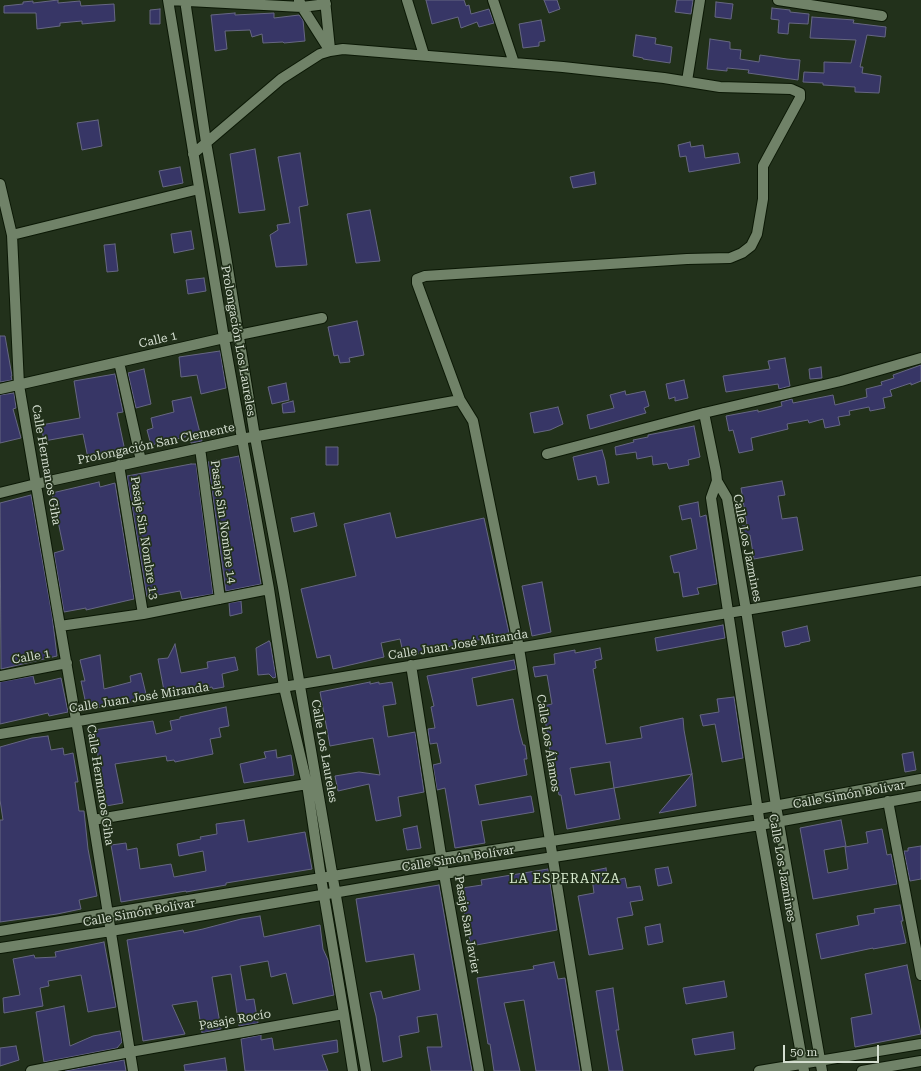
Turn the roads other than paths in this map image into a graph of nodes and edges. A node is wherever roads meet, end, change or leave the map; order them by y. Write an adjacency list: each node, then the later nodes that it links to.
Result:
1 (169, 0): 2 (street); 15 (street, Prolongación Los Laureles)
2 (185, 0): 8 (street); 14 (street, Prolongación Los Laureles)
3 (407, 0): 11 (street)
4 (492, 0): 12 (street)
5 (700, 0): 13 (street)
6 (778, 0): 9 (street)
7 (325, 2): 8 (street); 10 (street)
8 (301, 4): 10 (street)
9 (882, 16)
10 (330, 51): 11 (street); 14 (street)
11 (424, 55): 12 (street)
12 (514, 63): 13 (street)
13 (687, 81): 26 (street)
14 (206, 142): 15 (street); 20 (street, Prolongación Los Laureles)
15 (193, 154): 17 (street, Prolongación Los Laureles)
16 (0, 184): 18 (street, Calle Hermanos Giha)
17 (199, 189): 18 (street); 21 (street, Prolongación Los Laureles)
18 (12, 234): 24 (street, Calle Hermanos Giha)
19 (322, 318): 20 (street, Calle 1)
20 (238, 335): 21 (street, Calle 1); 28 (street, Prolongación Los Laureles)
21 (224, 338): 23 (street, Calle 1); 29 (street, Prolongación Los Laureles)
22 (921, 358): 27 (street)
23 (120, 362): 24 (street, Calle 1); 32 (street)
24 (19, 385): 25 (street, Calle 1); 35 (street, Calle Hermanos Giha)
25 (0, 389)
26 (460, 400): 28 (street, Prolongación San Clemente); 44 (street, Calle Los Álamos)
27 (704, 413): 31 (street); 34 (street)
28 (255, 436): 29 (street, Prolongación San Clemente); 48 (street, Calle Los Laureles)
29 (241, 439): 30 (street, Prolongación San Clemente); 38 (street, Prolongación Los Laureles)
30 (200, 448): 32 (street, Prolongación San Clemente); 39 (street, Pasaje Sin Nombre 14)
31 (547, 454)
32 (141, 461): 33 (street, Prolongación San Clemente)
33 (119, 466): 35 (street, Prolongación San Clemente); 42 (street, Pasaje Sin Nombre 13)
34 (717, 481): 40 (street, Calle Los Jazmines); 41 (street, Calle Los Jazmines)
35 (36, 484): 36 (street, Prolongación San Clemente); 43 (street, Calle Hermanos Giha)
36 (0, 493)
37 (921, 581): 40 (street, Calle Juan José Miranda)
38 (269, 589): 39 (street); 49 (street, Prolongación Los Laureles)
39 (220, 599): 42 (street)
40 (746, 610): 41 (street, Calle Juan José Miranda); 56 (street, Calle Los Jazmines)
41 (729, 613): 44 (street, Calle Juan José Miranda); 57 (street, Calle Los Jazmines)
42 (143, 614): 43 (street)
43 (60, 626): 45 (street, Calle Hermanos Giha)
44 (519, 648): 46 (street, Calle Juan José Miranda); 61 (street, Calle Los Álamos)
45 (67, 664): 47 (street, Calle 1); 50 (street, Calle Hermanos Giha)
46 (412, 666): 48 (street, Calle Juan José Miranda); 63 (street, Pasaje San Javier)
47 (0, 676)
48 (299, 685): 49 (street, Calle Juan José Miranda); 65 (street, Calle Los Laureles)
49 (284, 687): 50 (street, Calle Juan José Miranda); 53 (street, Calle Los Laureles)
50 (76, 721): 51 (street, Calle Juan José Miranda); 58 (street, Calle Hermanos Giha)
51 (0, 734)
52 (921, 779): 56 (street, Calle Simón Bolívar)
53 (307, 784): 58 (street); 66 (street, Calle Los Laureles)
54 (921, 796): 55 (street, Calle Simón Bolívar)
55 (888, 801): 59 (street, Calle Simón Bolívar); 73 (street)
56 (776, 806): 57 (street, Calle Simón Bolívar); 59 (street, Calle Los Jazmines)
57 (758, 809): 60 (street, Calle Los Jazmines); 61 (street, Calle Simón Bolívar)
58 (93, 820): 69 (street, Calle Hermanos Giha)
59 (778, 821): 60 (street, Calle Simón Bolívar); 77 (street, Calle Los Jazmines)
60 (760, 825): 62 (street, Calle Simón Bolívar); 79 (street, Calle Los Jazmines)
61 (550, 842): 62 (street, Calle Los Álamos); 63 (street, Calle Simón Bolívar)
62 (553, 856): 64 (street, Calle Simón Bolívar); 85 (street, Calle Los Álamos)
63 (442, 858): 64 (street, Pasaje San Javier); 65 (street, Calle Simón Bolívar)
64 (444, 874): 67 (street, Calle Simón Bolívar); 84 (street, Pasaje San Javier)
65 (333, 876): 66 (street, Calle Simón Bolívar); 67 (street, Calle Los Laureles)
66 (321, 878): 68 (street, Calle Los Laureles); 69 (street, Calle Simón Bolívar)
67 (336, 892): 68 (street, Calle Simón Bolívar); 83 (street, Calle Los Laureles)
68 (323, 894): 71 (street, Calle Simón Bolívar); 74 (street, Calle Los Laureles)
69 (108, 913): 70 (street, Calle Simón Bolívar); 71 (street, Calle Hermanos Giha)
70 (0, 931)
71 (110, 931): 72 (street, Calle Simón Bolívar); 76 (street, Calle Hermanos Giha)
72 (0, 948)
73 (921, 975)
74 (344, 1014): 76 (street, Pasaje Rocío); 82 (street, Calle Los Laureles)
75 (921, 1044): 77 (street)
76 (130, 1052): 80 (street, Pasaje Rocío); 81 (street, Calle Hermanos Giha)
77 (820, 1061): 79 (street); 87 (street, Calle Los Jazmines)
78 (921, 1061): 88 (street)
79 (804, 1067): 86 (street)
80 (31, 1071)
81 (133, 1071)
82 (353, 1071)
83 (366, 1071)
84 (479, 1071)
85 (587, 1071)
86 (759, 1071)
87 (822, 1071)
88 (862, 1071)

